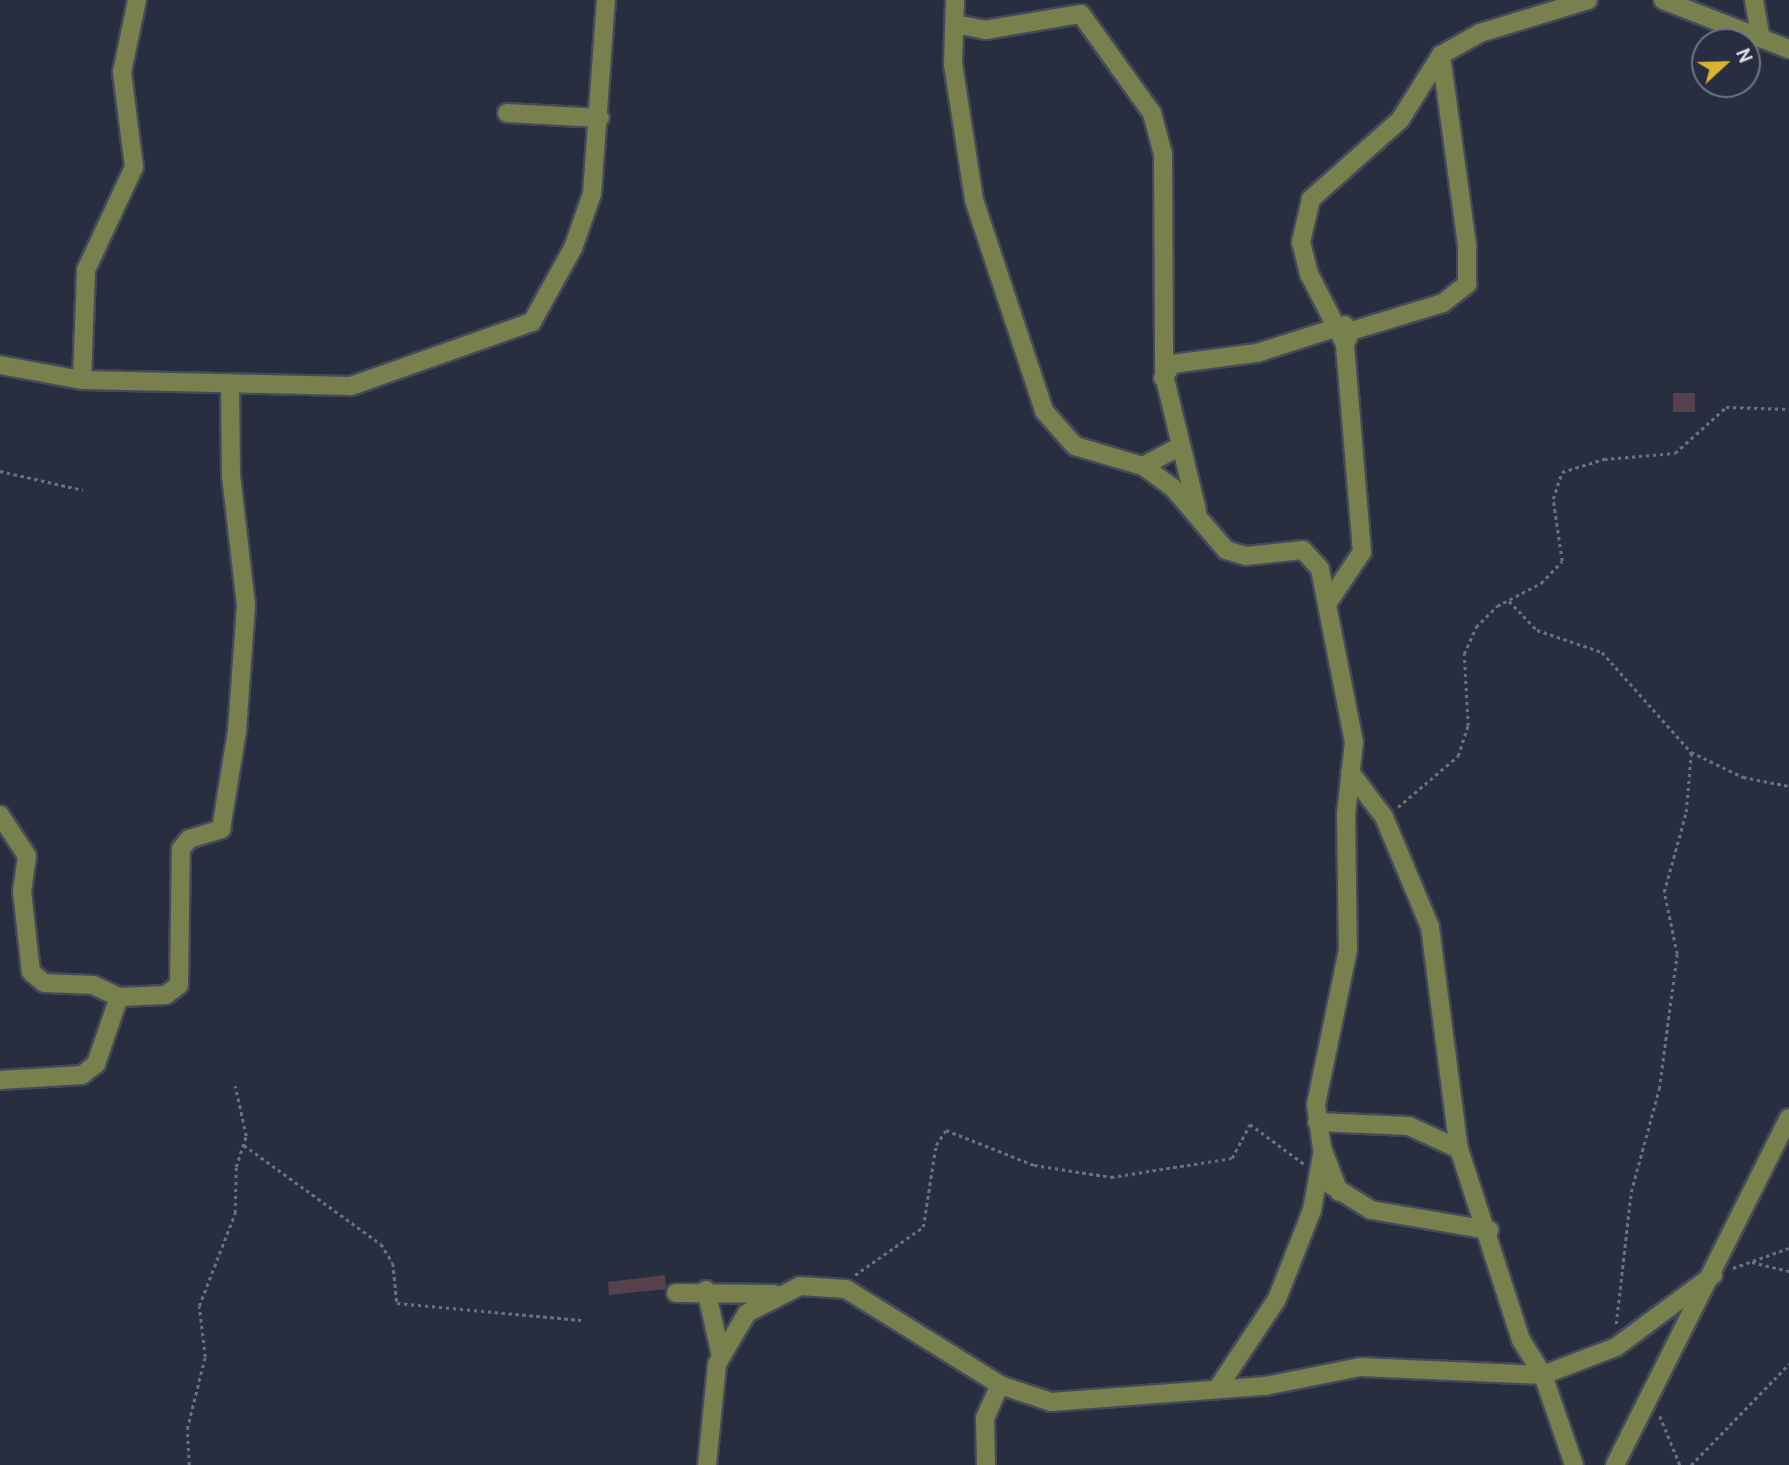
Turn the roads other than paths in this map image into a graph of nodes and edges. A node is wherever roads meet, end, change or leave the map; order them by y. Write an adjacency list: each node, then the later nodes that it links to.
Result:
1 (137, 0): 22 (street)
2 (606, 0): 16 (street)
3 (955, 0): 9 (street)
4 (1588, 0): 14 (street)
5 (1663, 0): 8 (street)
6 (1685, 0): 8 (street)
7 (1754, 0): 11 (street)
8 (1702, 13): 10 (street)
9 (955, 24): 21 (street); 25 (street)
10 (1740, 28)
11 (1759, 28)
12 (1761, 36): 13 (street)
13 (1789, 49)
14 (1441, 55): 17 (street); 18 (street)
15 (507, 113): 16 (street)
16 (600, 118): 23 (street)
17 (1362, 324): 18 (street); 19 (street)
18 (1336, 326): 19 (street); 21 (street)
19 (1345, 344): 27 (street)
20 (0, 365): 22 (street)
21 (1164, 375): 24 (street); 26 (street)
22 (82, 380): 23 (street)
23 (230, 383): 30 (street)
24 (1178, 447): 25 (street); 26 (street)
25 (1143, 466): 26 (street)
26 (1197, 510): 27 (street)
27 (1329, 601): 28 (street)
28 (1350, 772): 33 (street); 35 (street)
29 (0, 815): 30 (street)
30 (120, 997): 31 (street)
31 (0, 1080)
32 (1789, 1118): 39 (street)
33 (1317, 1122): 34 (street); 35 (street)
34 (1322, 1148): 36 (street); 37 (street)
35 (1459, 1149): 38 (street)
36 (1321, 1176): 37 (street); 46 (street)
37 (1339, 1192): 38 (street)
38 (1489, 1230): 44 (street)
39 (1713, 1275): 44 (street); 50 (street)
40 (706, 1290): 41 (street); 42 (street); 43 (street)
41 (676, 1293)
42 (775, 1294): 43 (street); 45 (street)
43 (721, 1356): 47 (street)
44 (1543, 1374): 46 (street); 49 (street)
45 (1000, 1385): 46 (street); 48 (street)
46 (1217, 1389)
47 (707, 1465)
48 (986, 1465)
49 (1574, 1465)
50 (1615, 1465)

